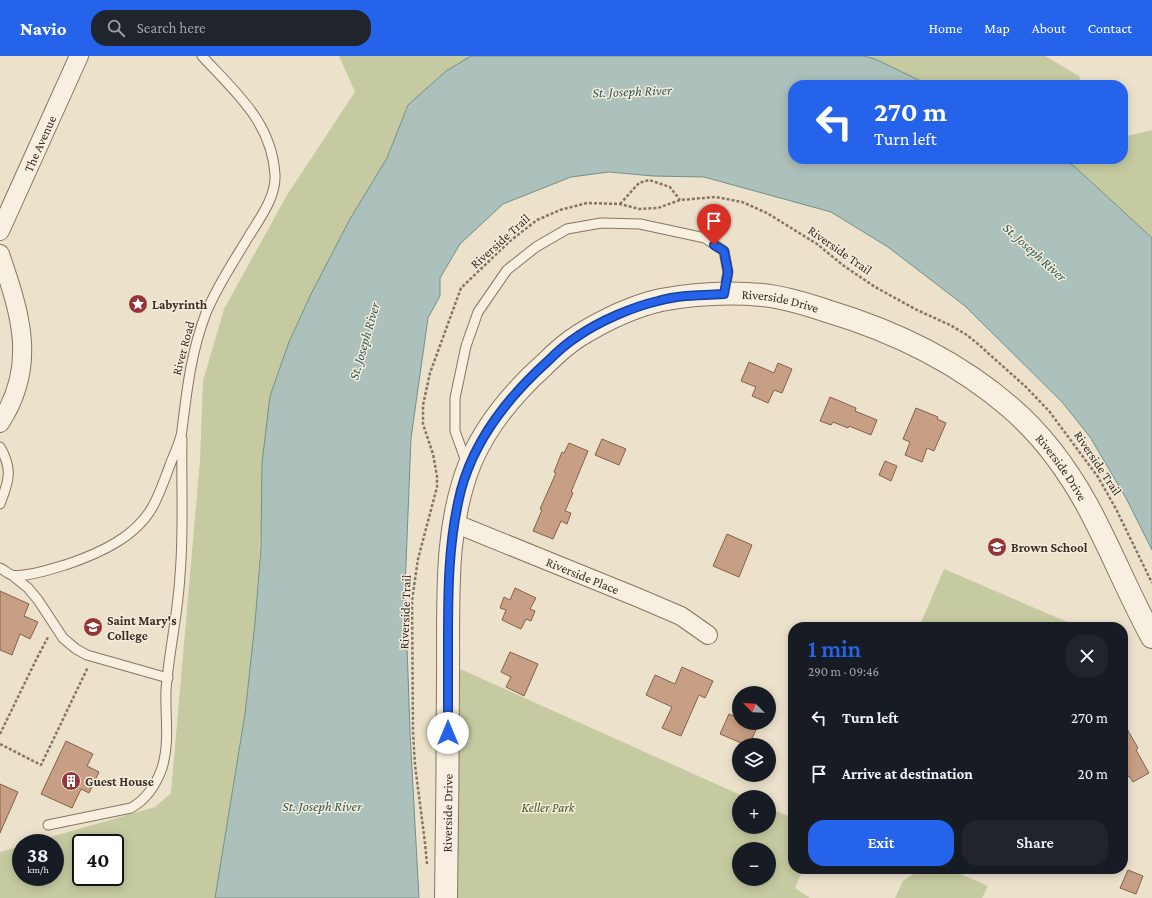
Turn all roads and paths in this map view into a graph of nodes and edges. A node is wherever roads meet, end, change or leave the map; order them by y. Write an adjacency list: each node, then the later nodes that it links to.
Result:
1 (79, 56): 5 (street, The Avenue)
2 (202, 56): 10 (lane, River Road)
3 (680, 200): 4 (path, Riverside Trail); 4 (path); 17 (path, Riverside Trail)
4 (620, 204): 26 (path, Riverside Trail)
5 (5, 210): 6 (street, The Avenue)
6 (0, 231)
7 (0, 254): 9 (street)
8 (724, 294): 12 (street, Riverside Drive); 12 (lane); 20 (street, Riverside Drive)
9 (0, 422)
10 (182, 431): 16 (lane, River Road); 22 (lane)
11 (0, 447): 13 (lane)
12 (470, 465): 14 (street, Riverside Drive)
13 (0, 504)
14 (454, 523): 19 (street, Riverside Place); 27 (street, Riverside Drive)
15 (0, 568): 16 (lane)
16 (12, 575): 18 (lane)
17 (1152, 582)
18 (55, 626): 21 (lane); 23 (path)
19 (708, 635)
20 (1152, 637)
21 (93, 657): 22 (lane); 24 (path)
22 (168, 678): 25 (lane)
23 (0, 734)
24 (0, 744)
25 (48, 825)
26 (427, 867)
27 (446, 898)

